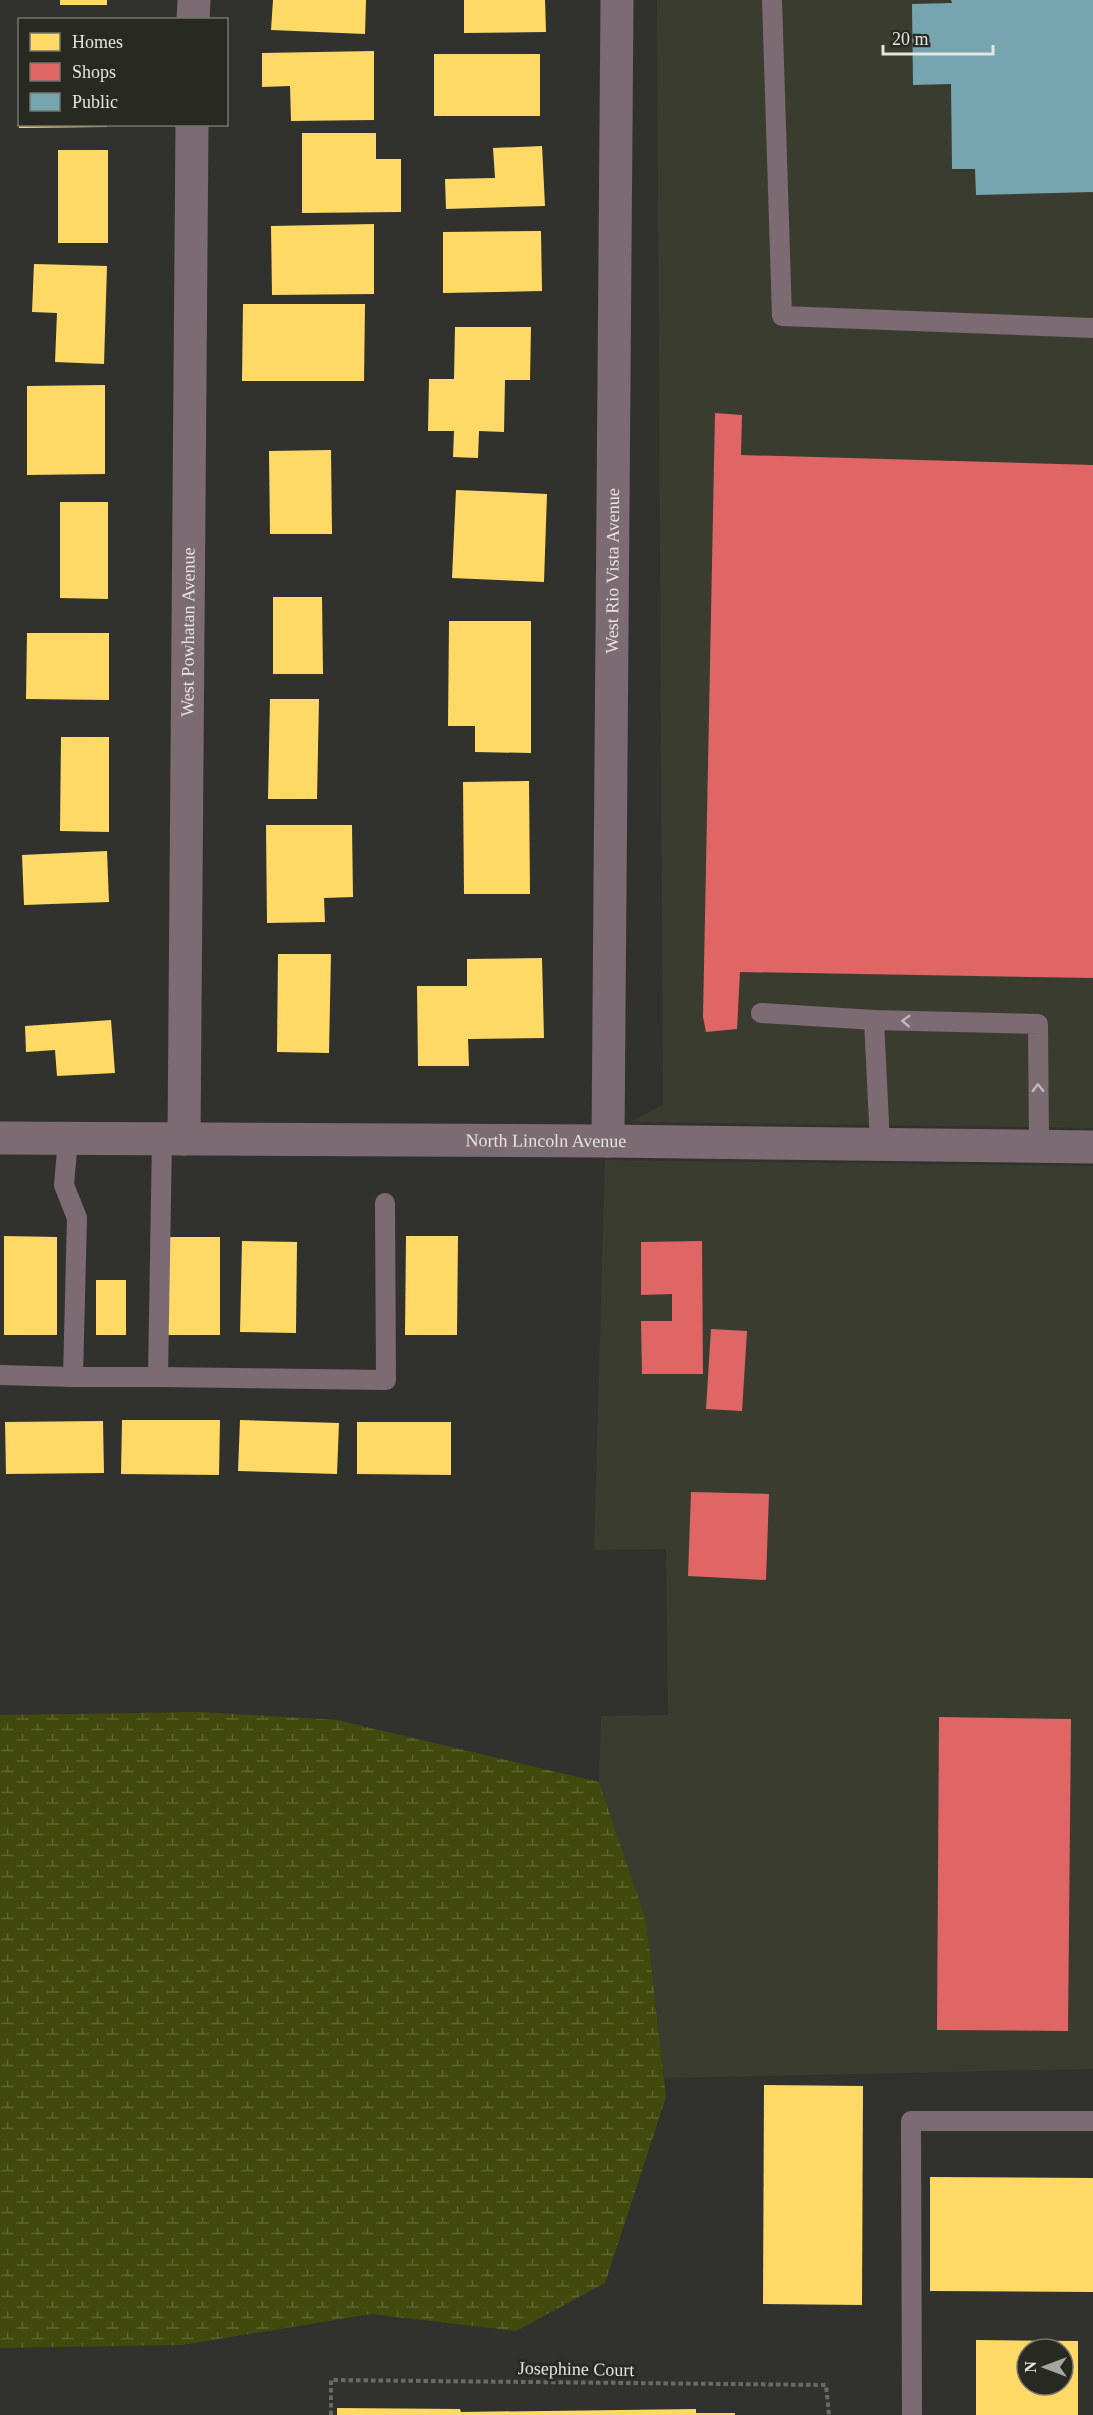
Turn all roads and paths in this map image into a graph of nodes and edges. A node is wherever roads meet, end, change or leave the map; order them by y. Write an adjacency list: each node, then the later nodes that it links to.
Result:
1 (194, 0): 4 (street)
2 (617, 0): 12 (street, West Rio Vista Avenue)
3 (772, 0): 6 (lane)
4 (193, 18)
5 (192, 126): 11 (street, West Powhatan Avenue)
6 (1093, 328)
7 (761, 1014): 8 (lane)
8 (874, 1020): 13 (lane); 14 (lane, one-way to 8)
9 (0, 1138): 10 (street, North Lincoln Avenue)
10 (68, 1139): 11 (street, North Lincoln Avenue); 18 (lane)
11 (173, 1139): 12 (street, North Lincoln Avenue); 19 (lane)
12 (608, 1141): 13 (street, North Lincoln Avenue)
13 (880, 1144): 14 (street, North Lincoln Avenue)
14 (1039, 1146): 15 (street, North Lincoln Avenue)
15 (1093, 1147)
16 (385, 1203): 19 (lane)
17 (0, 1375): 18 (lane)
18 (74, 1377): 19 (lane)
19 (158, 1377)
20 (1093, 2121): 23 (lane)
21 (331, 2415): 22 (path, Josephine Court)
22 (829, 2415)
23 (912, 2415)

